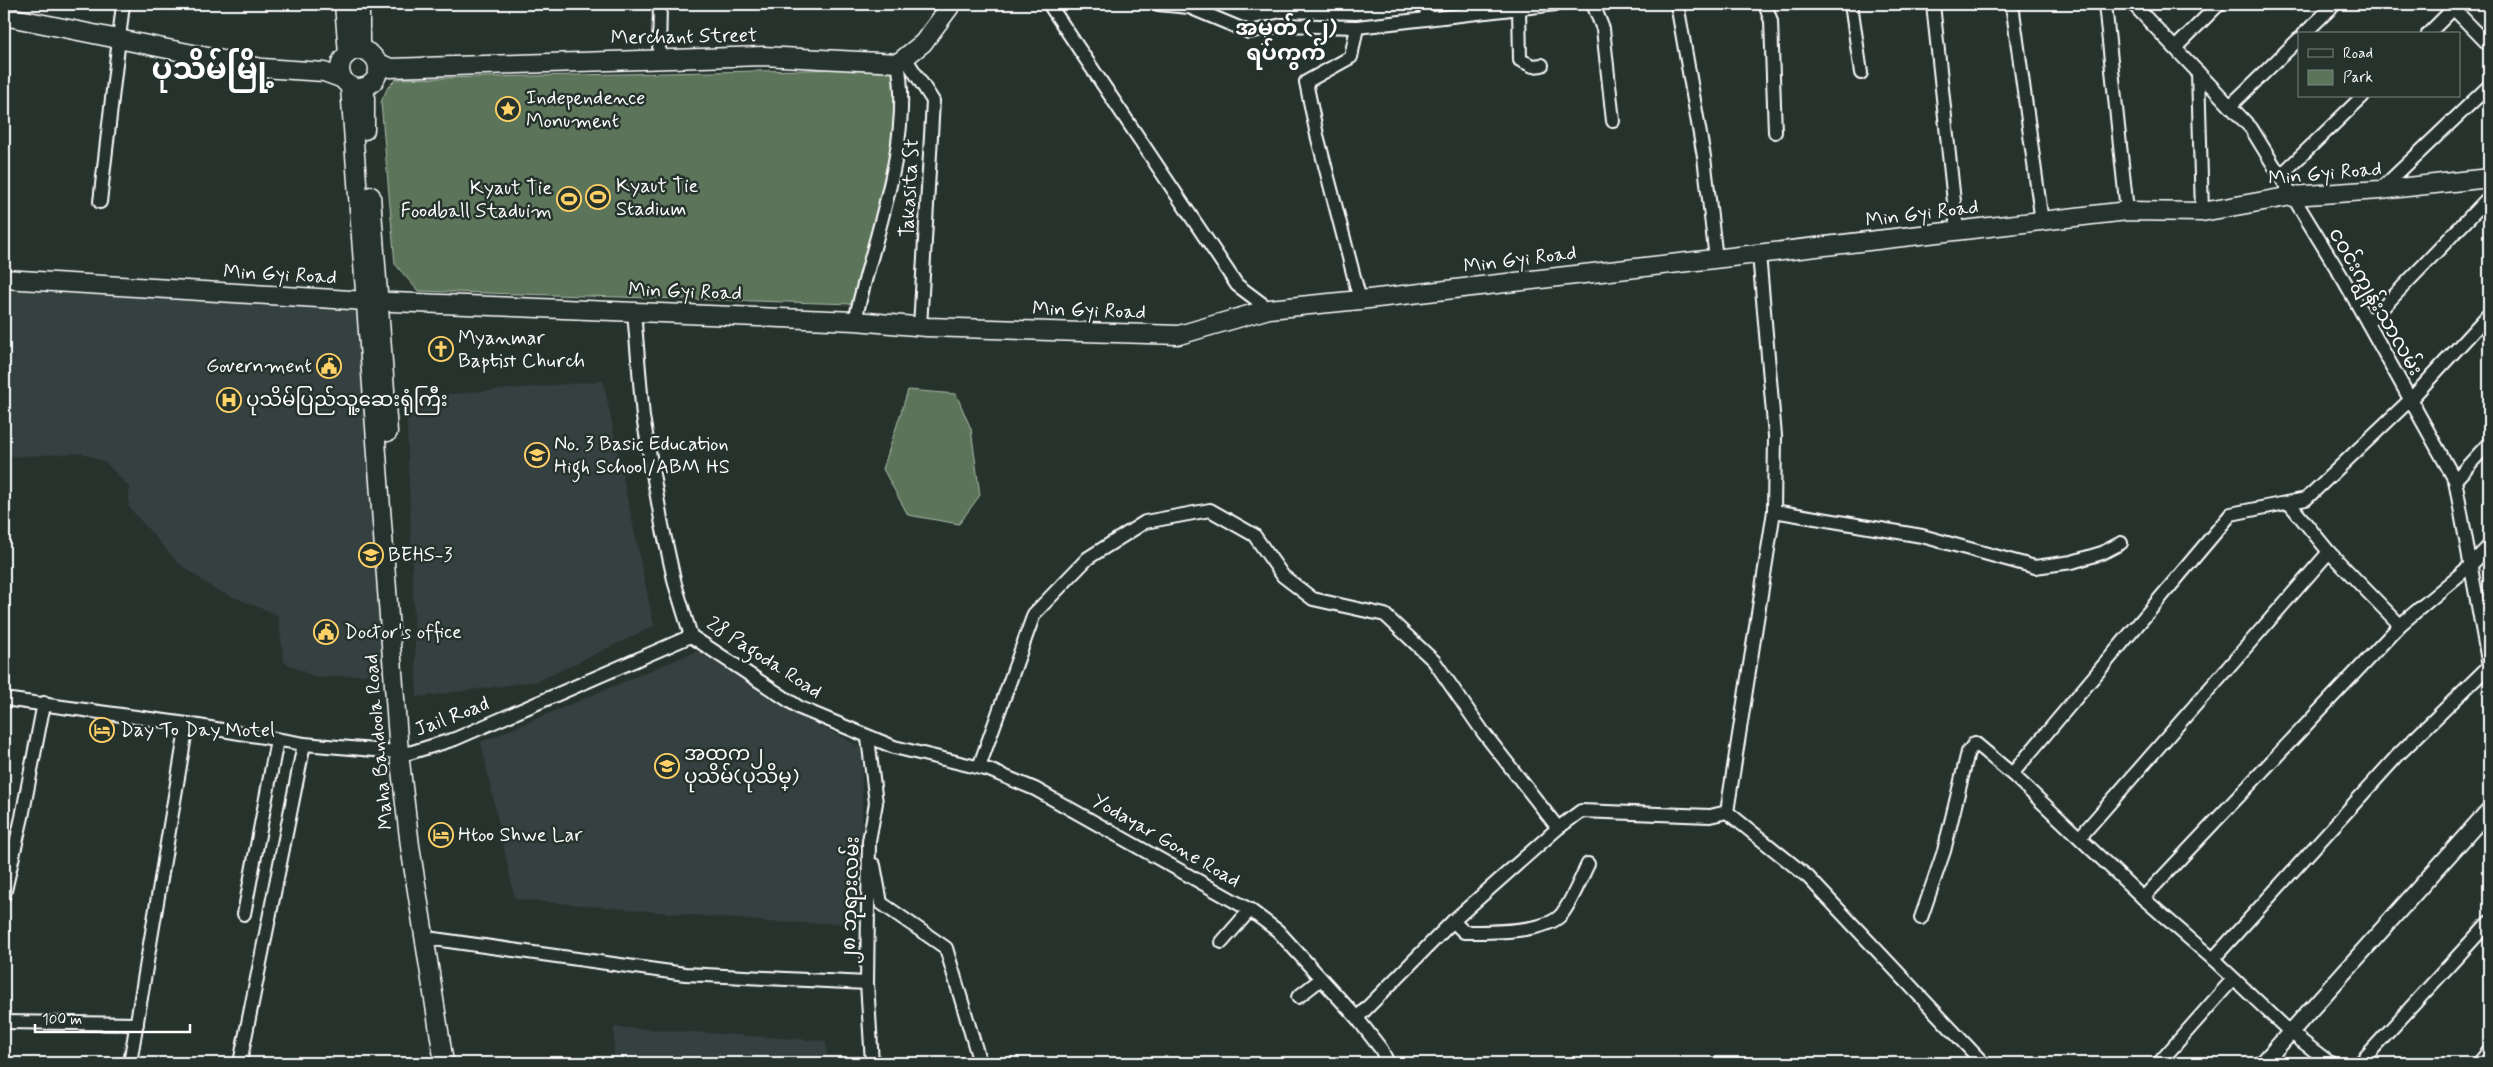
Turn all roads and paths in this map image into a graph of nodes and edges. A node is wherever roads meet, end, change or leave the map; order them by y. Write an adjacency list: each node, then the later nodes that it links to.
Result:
1 (123, 4): 28 (street)
2 (344, 4): 34 (main road)
3 (360, 4): 34 (main road)
4 (660, 4): 31 (street)
5 (952, 4): 32 (main road)
6 (1049, 4): 57 (street)
7 (1158, 4): 24 (street)
8 (1426, 4): 23 (street)
9 (1556, 4): 21 (street)
10 (1593, 4): 40 (street)
11 (1677, 4): 53 (street)
12 (1765, 4): 41 (street)
13 (1851, 4): 36 (street)
14 (1933, 4): 51 (street)
15 (2012, 4): 50 (street)
16 (2105, 4): 48 (street)
17 (2133, 4): 30 (street, ငဝင်းကျွန်းသာလမ်း)
18 (2219, 4): 30 (street)
19 (2335, 4): 25 (street)
20 (2454, 5): 26 (street); 29 (street)
21 (1519, 8): 23 (street); 33 (street)
22 (4, 16): 28 (main road, Merchant Street)
23 (1427, 18): 24 (street)
24 (1357, 26): 55 (street)
25 (2306, 32)
26 (2430, 32)
27 (2298, 40): 39 (street)
28 (120, 41): 34 (main road, Merchant Street); 47 (street)
29 (2489, 45)
30 (2175, 48): 35 (street, ငဝင်းကျွန်းသာလမ်း)
31 (658, 58): 32 (main road, Merchant Street); 34 (main road, Merchant Street)
32 (902, 61): 60 (street); 62 (street, Takasita St)
33 (1542, 65)
34 (361, 70): 56 (main road, Maha Bandoola Road)
35 (2198, 72): 39 (street, ငဝင်းကျွန်းသာလမ်း); 49 (street)
36 (1861, 73)
37 (2489, 86): 44 (street)
38 (2361, 98): 42 (street)
39 (2230, 106): 42 (street, ငဝင်းကျွန်းသာလမ်း)
40 (1613, 121)
41 (1775, 132)
42 (2280, 176): 45 (street, ငဝင်းကျွန်းသာလမ်း)
43 (2489, 178): 44 (main road, Min Gyi Road)
44 (2380, 190): 45 (main road, Min Gyi Road)
45 (2292, 196): 49 (main road, Min Gyi Road); 61 (street, ငဝင်းကျွန်းသာလမ်း)
46 (2489, 197): 61 (street)
47 (100, 202)
48 (2127, 211): 49 (main road, Min Gyi Road); 50 (main road, Min Gyi Road)
49 (2202, 212)
50 (2042, 222): 51 (main road, Min Gyi Road)
51 (1957, 230): 52 (main road, Min Gyi Road)
52 (1759, 254): 53 (main road, Min Gyi Road); 67 (street)
53 (1716, 259): 55 (main road, Min Gyi Road)
54 (4, 279): 56 (main road, Min Gyi Road)
55 (1360, 300): 57 (main road, Min Gyi Road)
56 (373, 301): 58 (main road, Min Gyi Road); 81 (main road, Maha Bandoola Road)
57 (1270, 309): 62 (main road, Min Gyi Road)
58 (634, 312): 60 (main road, Min Gyi Road); 73 (street, 28 Pagoda Road)
59 (2489, 314): 63 (street)
60 (855, 321): 62 (main road, Min Gyi Road)
61 (2368, 324): 63 (street, ငဝင်းကျွန်းသာလမ်း)
62 (920, 327)
63 (2410, 400): 65 (street, ငဝင်းကျွန်းသာလမ်း); 66 (street)
64 (2489, 443): 65 (street)
65 (2455, 480): 71 (street, ငဝင်းကျွန်းသာလမ်း)
66 (2288, 503): 70 (street); 83 (street)
67 (1774, 511): 68 (street); 85 (street)
68 (2121, 543)
69 (2489, 546): 71 (street)
70 (2328, 552): 72 (street); 87 (street)
71 (2471, 564): 72 (street); 74 (street, ငဝင်းကျွန်းသာလမ်း)
72 (2400, 625): 91 (street)
73 (691, 636): 78 (street, 28 Pagoda Road); 81 (street, Jail Road)
74 (2489, 666): 99 (street)
75 (4, 698): 76 (street, Jail Road)
76 (44, 703): 77 (street, Jail Road); 90 (street)
77 (187, 724): 79 (street, Jail Road); 106 (street)
78 (868, 738): 82 (street, Yodayar Gone Road); 88 (street, ၂၈ ဘုရားလမ်း)
79 (277, 740): 80 (street, Jail Road); 93 (street)
80 (304, 744): 81 (street, Jail Road); 111 (street)
81 (404, 753): 97 (main road, Maha Bandoola Road); 112 (main road, Maha Bandoola Road)
82 (979, 767): 86 (street); 92 (street, Yodayar Gone Road)
83 (2012, 774): 87 (street); 94 (street)
84 (2489, 810): 107 (street)
85 (1727, 812): 86 (street); 109 (street)
86 (1558, 828): 95 (street)
87 (2080, 837): 91 (street)
88 (869, 840): 102 (street, ၂၈ ဘုရားလမ်း); 115 (street)
89 (1588, 864): 95 (street)
90 (4, 895)
91 (2143, 898): 99 (street)
92 (1250, 910): 98 (street); 100 (street, Yodayar Gone Road)
93 (244, 914)
94 (1921, 918)
95 (1453, 921): 104 (street)
96 (2489, 922): 120 (street)
97 (434, 939): 102 (street); 113 (main road, Maha Bandoola Road)
98 (1222, 942)
99 (2213, 959): 101 (street)
100 (1322, 979): 103 (street); 104 (street, Yodayar Gone Road)
101 (2233, 979): 107 (street); 117 (street)
102 (868, 983): 114 (street, ၂၈ ဘုရားလမ်း)
103 (1298, 997)
104 (1357, 1018): 116 (street, Yodayar Gone Road)
105 (4, 1022): 106 (street)
106 (137, 1024): 110 (street)
107 (2290, 1032): 118 (street); 119 (street)
108 (2489, 1051): 121 (street)
109 (1976, 1060)
110 (130, 1063)
111 (240, 1063)
112 (444, 1063)
113 (454, 1063)
114 (872, 1063)
115 (980, 1063)
116 (1388, 1063)
117 (2159, 1063)
118 (2263, 1063)
119 (2330, 1063)
120 (2360, 1063)
121 (2479, 1063)

